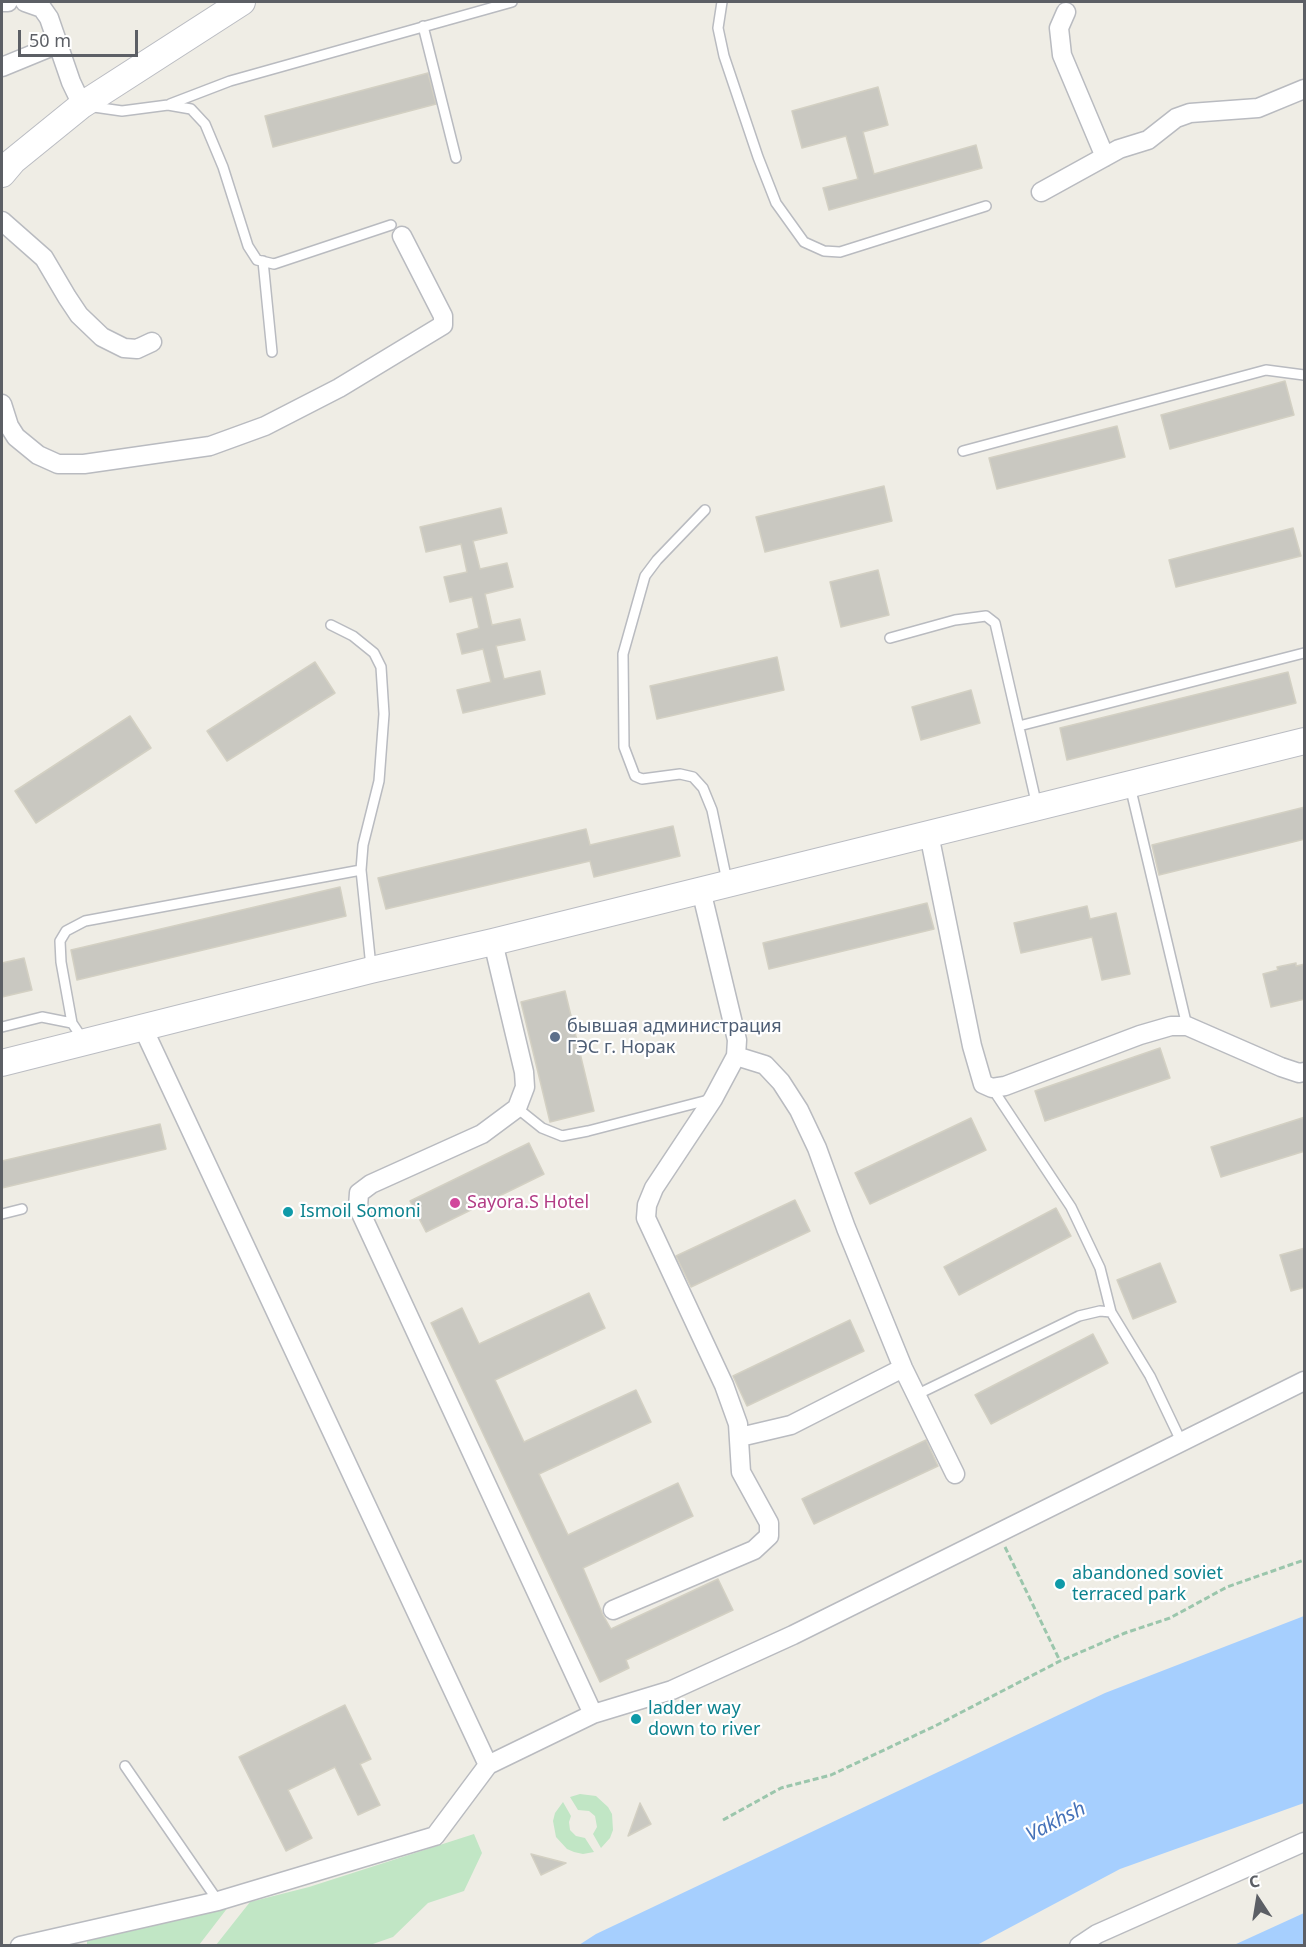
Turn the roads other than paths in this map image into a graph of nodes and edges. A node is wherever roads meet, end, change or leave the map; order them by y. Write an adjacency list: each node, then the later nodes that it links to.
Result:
1 (2, 2): 2 (street)
2 (8, 2)
3 (25, 2): 9 (street)
4 (242, 2): 12 (main road)
5 (512, 2): 8 (lane)
6 (722, 2): 18 (lane)
7 (1066, 12): 14 (street)
8 (423, 26): 13 (lane); 15 (lane)
9 (58, 44): 10 (street); 12 (street)
10 (2, 67)
11 (1305, 88): 14 (street)
12 (82, 105): 13 (lane); 16 (main road)
13 (168, 105): 21 (lane)
14 (1105, 157): 17 (street)
15 (456, 158)
16 (2, 174)
17 (1041, 192)
18 (986, 206)
19 (2, 221): 22 (street)
20 (396, 231): 21 (lane); 25 (street)
21 (263, 261): 23 (lane)
22 (152, 342)
23 (272, 352)
24 (1305, 375): 26 (lane)
25 (2, 404)
26 (963, 451)
27 (705, 510): 37 (lane)
28 (331, 625): 36 (lane)
29 (891, 638): 31 (lane)
30 (1305, 653): 31 (lane)
31 (1019, 726): 34 (lane)
32 (1305, 741): 33 (main road)
33 (1130, 784): 34 (main road); 41 (lane)
34 (1037, 807): 35 (main road)
35 (929, 834): 37 (main road); 48 (street)
36 (361, 870): 40 (lane); 44 (lane)
37 (728, 884): 38 (main road)
38 (700, 890): 39 (main road); 45 (street)
39 (493, 942): 40 (main road); 50 (street)
40 (371, 970): 43 (main road)
41 (1187, 1026): 47 (street); 48 (street)
42 (2, 1027): 44 (lane)
43 (143, 1028): 44 (main road); 62 (street)
44 (79, 1033): 46 (main road)
45 (736, 1056): 49 (street); 54 (street)
46 (2, 1063)
47 (1305, 1072)
48 (992, 1088): 53 (lane)
49 (714, 1099): 50 (lane); 57 (street)
50 (517, 1108): 61 (street)
51 (22, 1209): 52 (lane)
52 (2, 1214)
53 (1111, 1312): 56 (lane); 58 (lane)
54 (903, 1368): 56 (street); 57 (street)
55 (1305, 1381): 58 (street)
56 (916, 1395): 59 (street)
57 (740, 1437): 60 (street)
58 (1181, 1441): 61 (street)
59 (955, 1474)
60 (613, 1610)
61 (593, 1714): 62 (street)
62 (488, 1765): 65 (street)
63 (125, 1766): 65 (lane)
64 (1305, 1842): 68 (street)
65 (218, 1901): 66 (street)
66 (76, 1939): 67 (street)
67 (20, 1946)
68 (1079, 1946)

